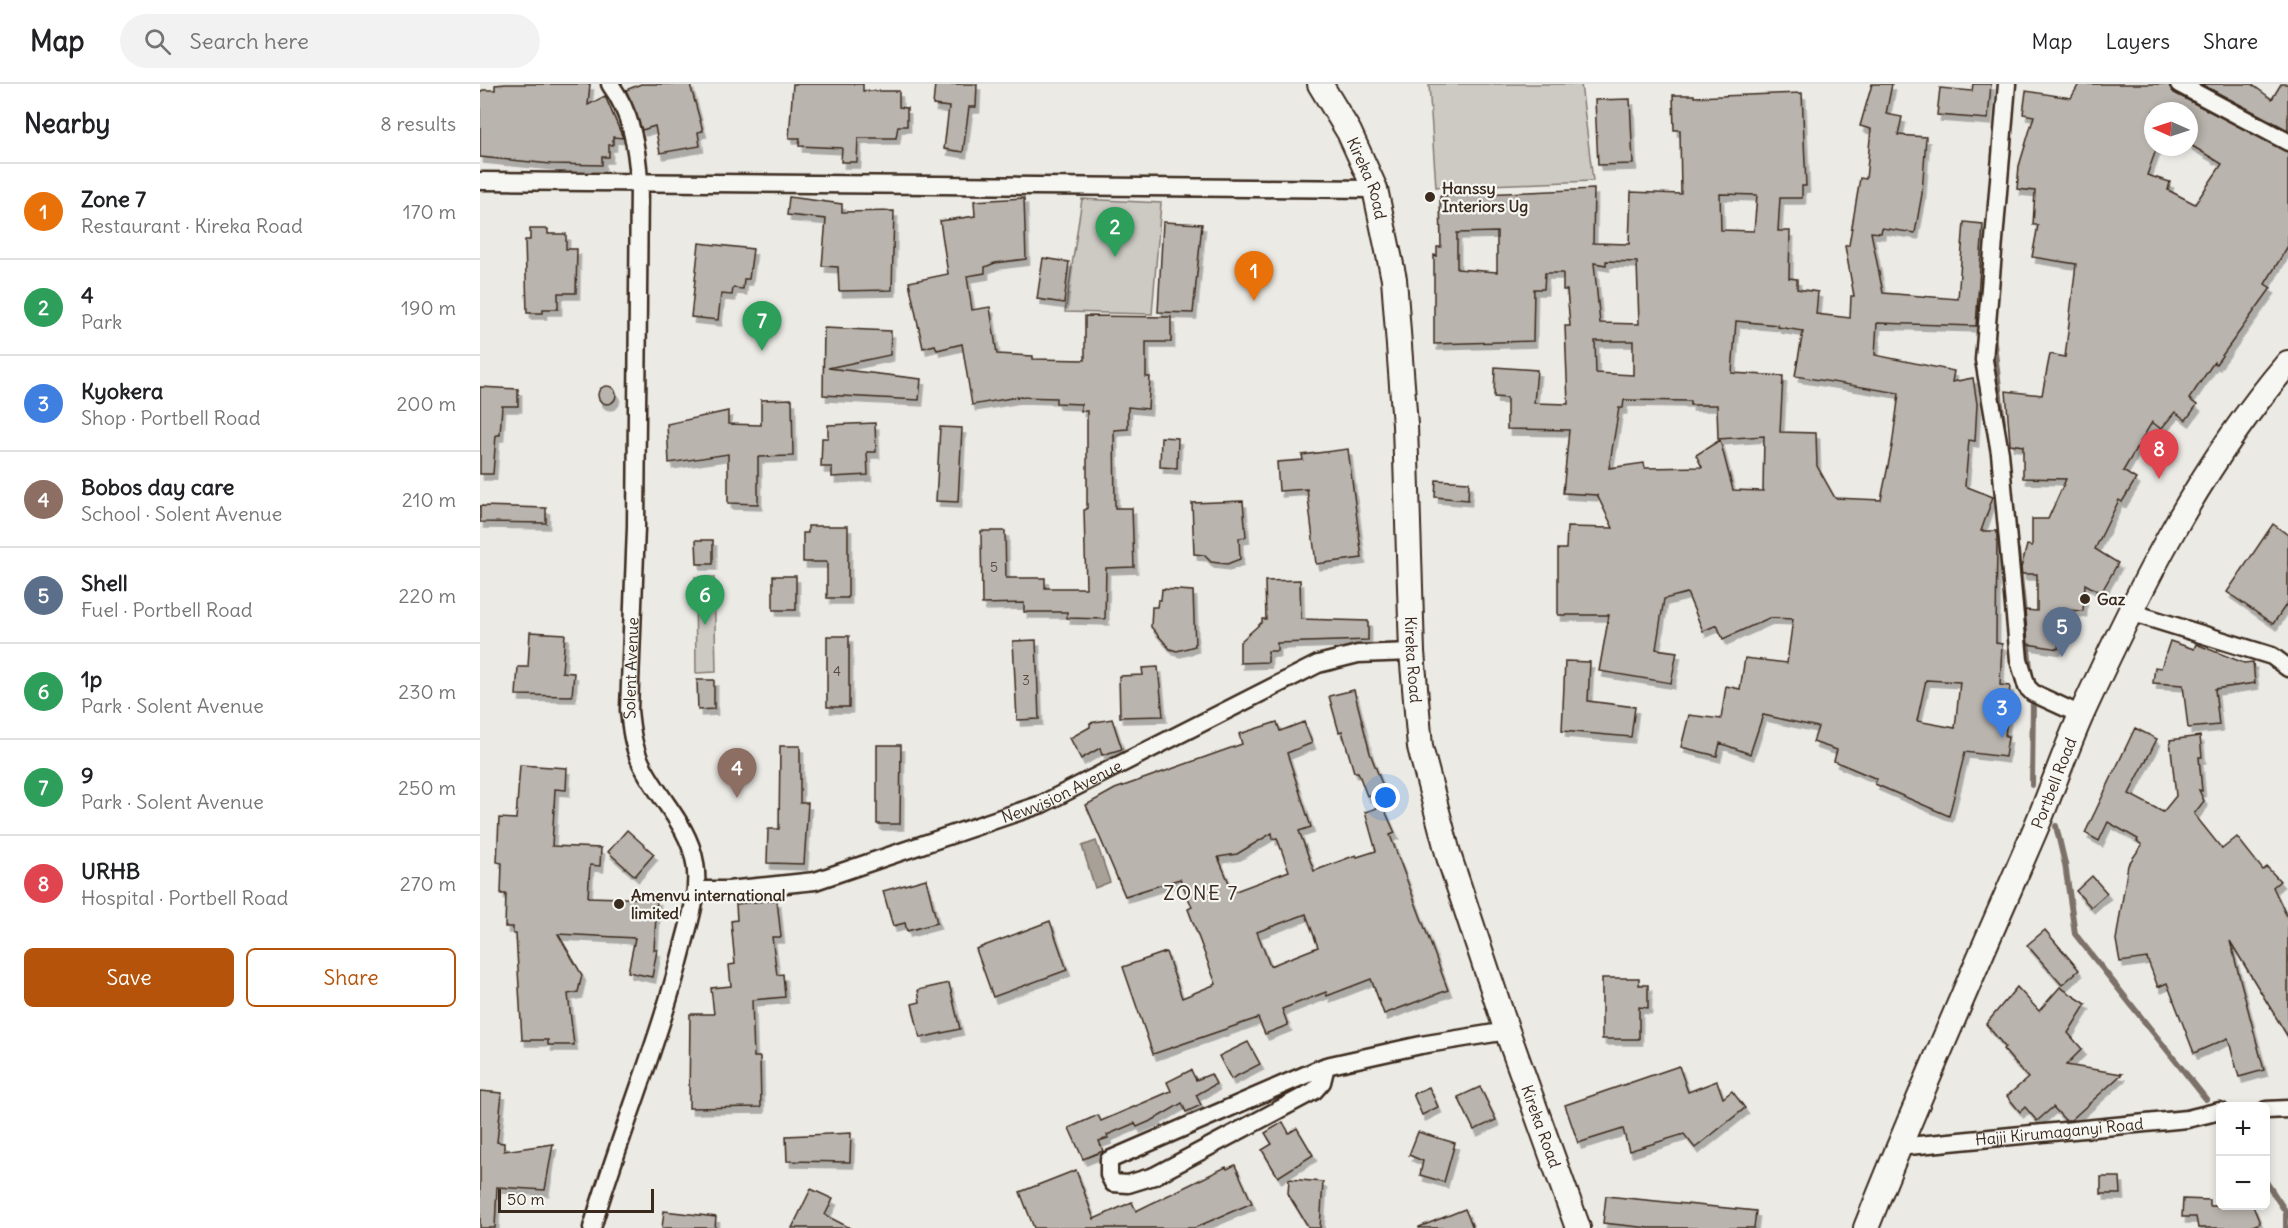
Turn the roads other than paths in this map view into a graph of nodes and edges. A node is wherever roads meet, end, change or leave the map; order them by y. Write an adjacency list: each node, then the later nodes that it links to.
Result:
1 (610, 84): 7 (street, Solent Avenue)
2 (1320, 84): 8 (main road, Kireka Road)
3 (2007, 84): 13 (street)
4 (2179, 84): 5 (street)
5 (2288, 142)
6 (480, 181): 7 (street)
7 (639, 182): 8 (street); 14 (street, Solent Avenue)
8 (1375, 189): 11 (main road, Kireka Road)
9 (2288, 363): 10 (main road, Portbell Road)
10 (2130, 612): 12 (street); 13 (main road, Portbell Road)
11 (1412, 652): 14 (street, Newvision Avenue); 15 (main road, Kireka Road)
12 (2288, 668)
13 (2081, 715): 22 (main road, Portbell Road)
14 (697, 890): 23 (street, Solent Avenue)
15 (1507, 1031): 16 (street); 24 (main road, Kireka Road)
16 (1326, 1066): 20 (street); 21 (street)
17 (2288, 1109): 18 (street)
18 (2270, 1110)
19 (2216, 1112): 22 (street, Hajji Kirumaganyi Road)
20 (1198, 1122): 21 (street); 21 (street)
21 (1209, 1146)
22 (1898, 1147): 25 (main road, Portbell Road)
23 (592, 1228)
24 (1578, 1228)
25 (1866, 1228)

